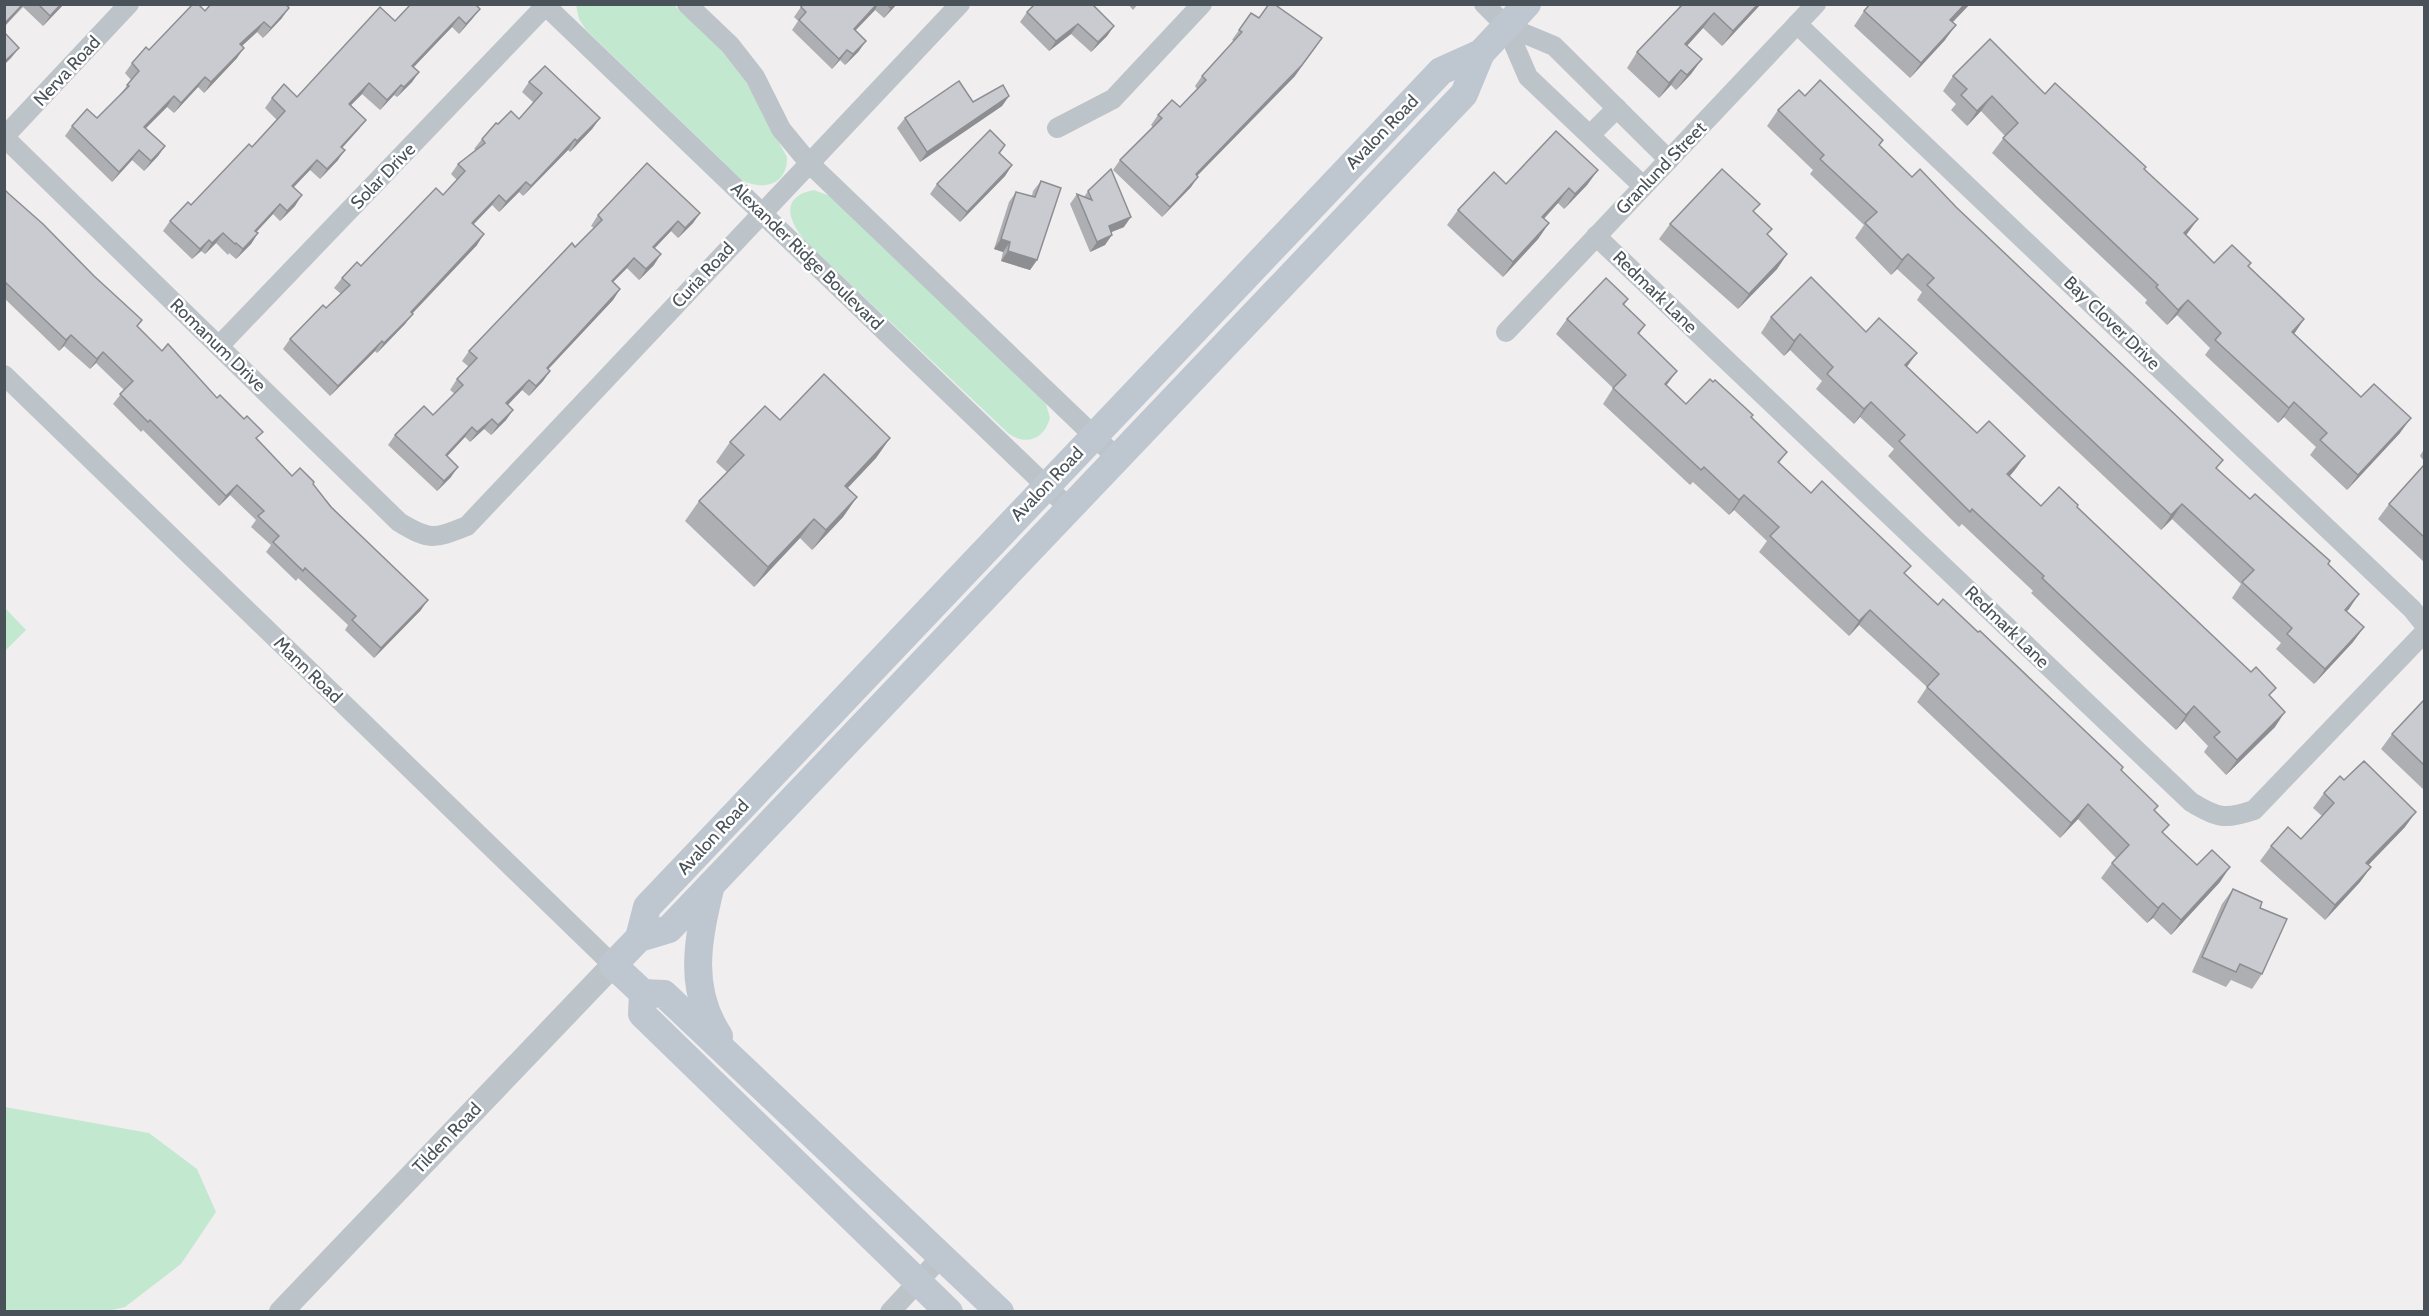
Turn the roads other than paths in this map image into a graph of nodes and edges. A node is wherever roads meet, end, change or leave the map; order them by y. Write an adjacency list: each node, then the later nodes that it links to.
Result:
1 (129, 4): 15 (street, Nerva Road)
2 (687, 4): 17 (street)
3 (960, 4): 17 (street, Curia Road)
4 (1202, 4): 13 (street)
5 (1484, 4): 10 (street)
6 (1527, 4): 10 (main road, Avalon Road)
7 (1816, 4): 9 (street, Granlund Street)
8 (545, 5): 19 (street, Alexander Ridge Boulevard); 22 (street, Solar Drive)
9 (1797, 24): 16 (street, Granlund Street); 29 (street, Bay Clover Drive)
10 (1506, 26): 11 (main road, Avalon Road); 12 (street); 14 (street)
11 (1481, 53): 24 (main road, Avalon Road); 25 (main road, Avalon Road)
12 (1617, 108): 14 (street); 16 (street)
13 (1057, 128)
14 (1590, 135): 18 (street)
15 (4, 137): 22 (street, Romanum Drive)
16 (1669, 160): 18 (street, Granlund Street)
17 (809, 163): 19 (street, Curia Road); 24 (street)
18 (1643, 186): 20 (street, Granlund Street)
19 (762, 212): 26 (street, Alexander Ridge Boulevard); 28 (street, Curia Road)
20 (1596, 236): 21 (street, Granlund Street); 30 (street, Redmark Lane)
21 (1506, 332)
22 (219, 346): 28 (street, Romanum Drive)
23 (4, 375): 33 (street, Mann Road)
24 (1094, 436): 25 (street); 26 (main road, Avalon Road)
25 (1117, 458): 27 (main road, Avalon Road)
26 (1046, 485): 27 (street, Alexander Ridge Boulevard); 32 (main road, Avalon Road)
27 (1069, 508): 31 (main road, Avalon Road)
28 (440, 537)
29 (2424, 624)
30 (2424, 633)
31 (711, 885): 32 (main road, Avalon Road); 35 (main road)
32 (639, 938): 33 (main road, Avalon Road)
33 (613, 965): 34 (main road); 40 (street, Tilden Road)
34 (643, 993): 35 (main road); 38 (main road)
35 (734, 1058): 36 (main road)
36 (942, 1256): 37 (main road); 38 (street)
37 (966, 1279): 39 (street); 42 (main road)
38 (918, 1282): 39 (main road); 41 (street)
39 (942, 1309)
40 (280, 1311)
41 (890, 1311)
42 (1000, 1311)

